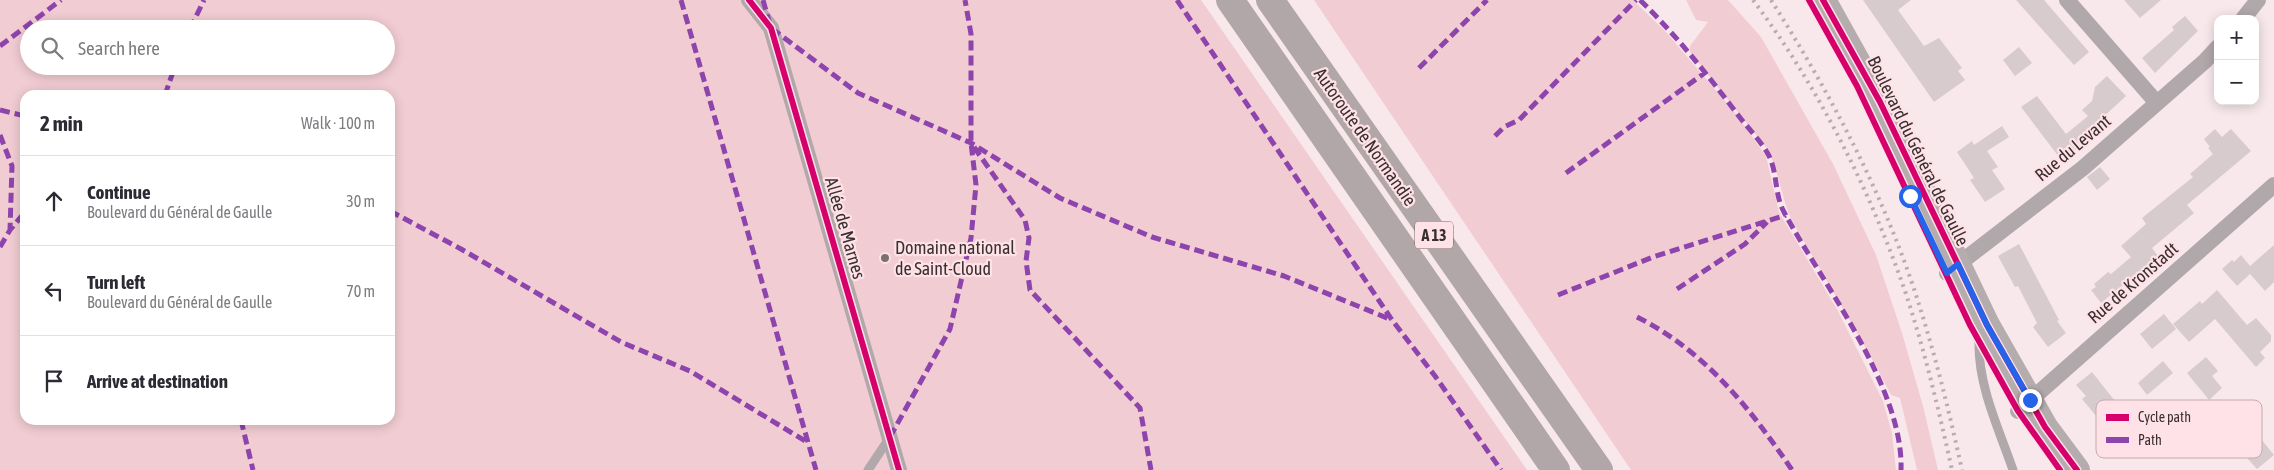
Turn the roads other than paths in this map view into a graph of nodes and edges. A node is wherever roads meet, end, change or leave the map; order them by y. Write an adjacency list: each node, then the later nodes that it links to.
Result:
1 (749, 0): 15 (street, Allée de Marnes)
2 (1230, 0): 18 (highway, Autoroute de Normandie / A 13)
3 (1270, 0): 19 (highway, Autoroute de Normandie / A 13)
4 (1809, 0): 12 (main road, Boulevard du Général de Gaulle)
5 (1823, 0): 12 (main road, Boulevard du Général de Gaulle)
6 (2067, 0): 10 (street)
7 (2258, 0): 8 (street)
8 (2246, 15)
9 (2214, 51): 10 (street, Rue du Levant)
10 (2157, 103): 12 (street, Rue du Levant)
11 (2271, 194): 14 (street, Rue de Kronstadt)
12 (1952, 268): 13 (main road, Boulevard du Général de Gaulle); 14 (main road, Boulevard du Général de Gaulle)
13 (1980, 342): 14 (main road, Boulevard du Général de Gaulle); 20 (lane)
14 (2024, 406): 21 (main road, Boulevard du Général de Gaulle); 22 (main road, Boulevard du Général de Gaulle)
15 (890, 437): 16 (lane); 17 (street, Allée de Marnes)
16 (868, 470)
17 (899, 470)
18 (1556, 470)
19 (1599, 470)
20 (2013, 470)
21 (2060, 470)
22 (2077, 470)

